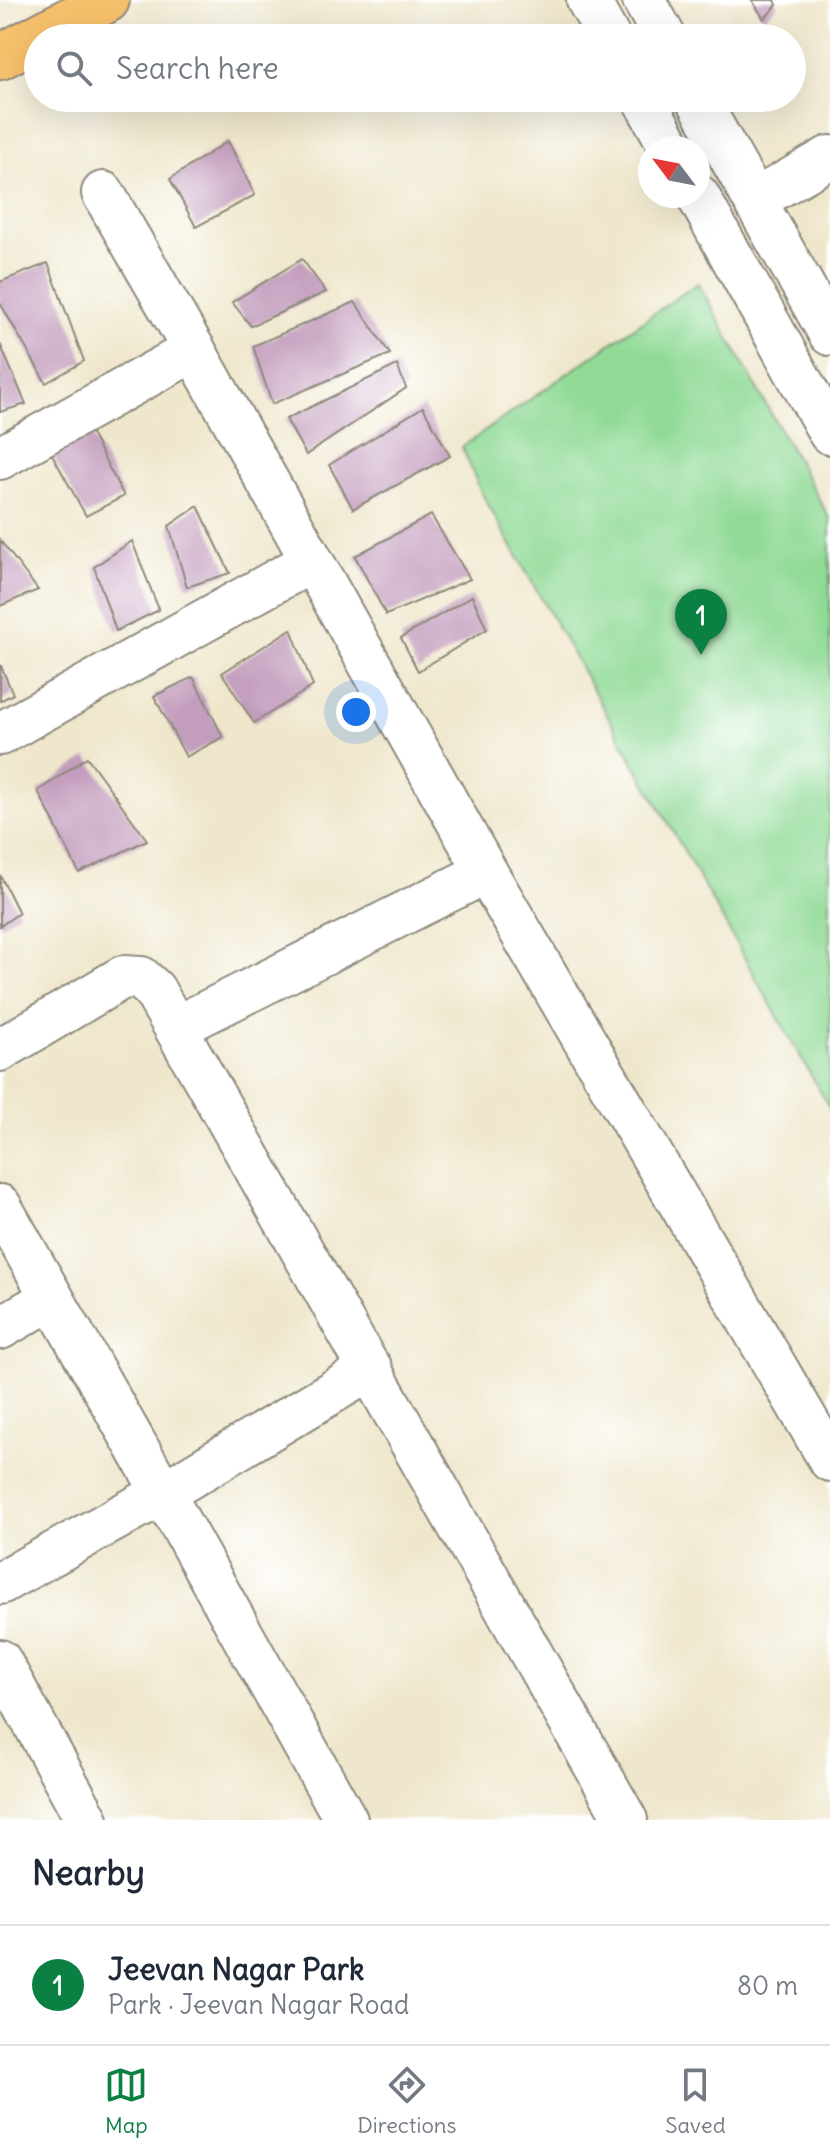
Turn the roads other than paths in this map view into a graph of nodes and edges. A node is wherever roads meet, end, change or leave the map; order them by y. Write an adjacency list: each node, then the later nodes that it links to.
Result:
1 (107, 0): 4 (main road)
2 (588, 0): 5 (street)
3 (644, 0): 6 (street)
4 (62, 24)
5 (601, 24)
6 (657, 24)
7 (24, 44): 8 (main road)
8 (0, 57)
9 (651, 112): 11 (street)
10 (705, 112): 14 (street)
11 (664, 136)
12 (830, 157): 14 (street)
13 (103, 193): 17 (street)
14 (755, 200): 16 (street)
15 (705, 208): 18 (street)
16 (830, 334)
17 (194, 350): 19 (street); 20 (street)
18 (830, 433)
19 (0, 458)
20 (310, 562): 21 (street); 22 (street)
21 (0, 734)
22 (486, 872): 23 (street); 29 (street)
23 (177, 1027): 24 (street); 28 (street)
24 (0, 1050)
25 (0, 1206): 26 (street)
26 (52, 1298): 27 (street); 30 (street)
27 (0, 1328)
28 (371, 1369): 30 (street); 35 (street)
29 (830, 1460)
30 (163, 1493): 31 (street); 34 (street)
31 (0, 1583)
32 (0, 1661): 33 (street)
33 (87, 1820)
34 (346, 1820)
35 (626, 1820)

